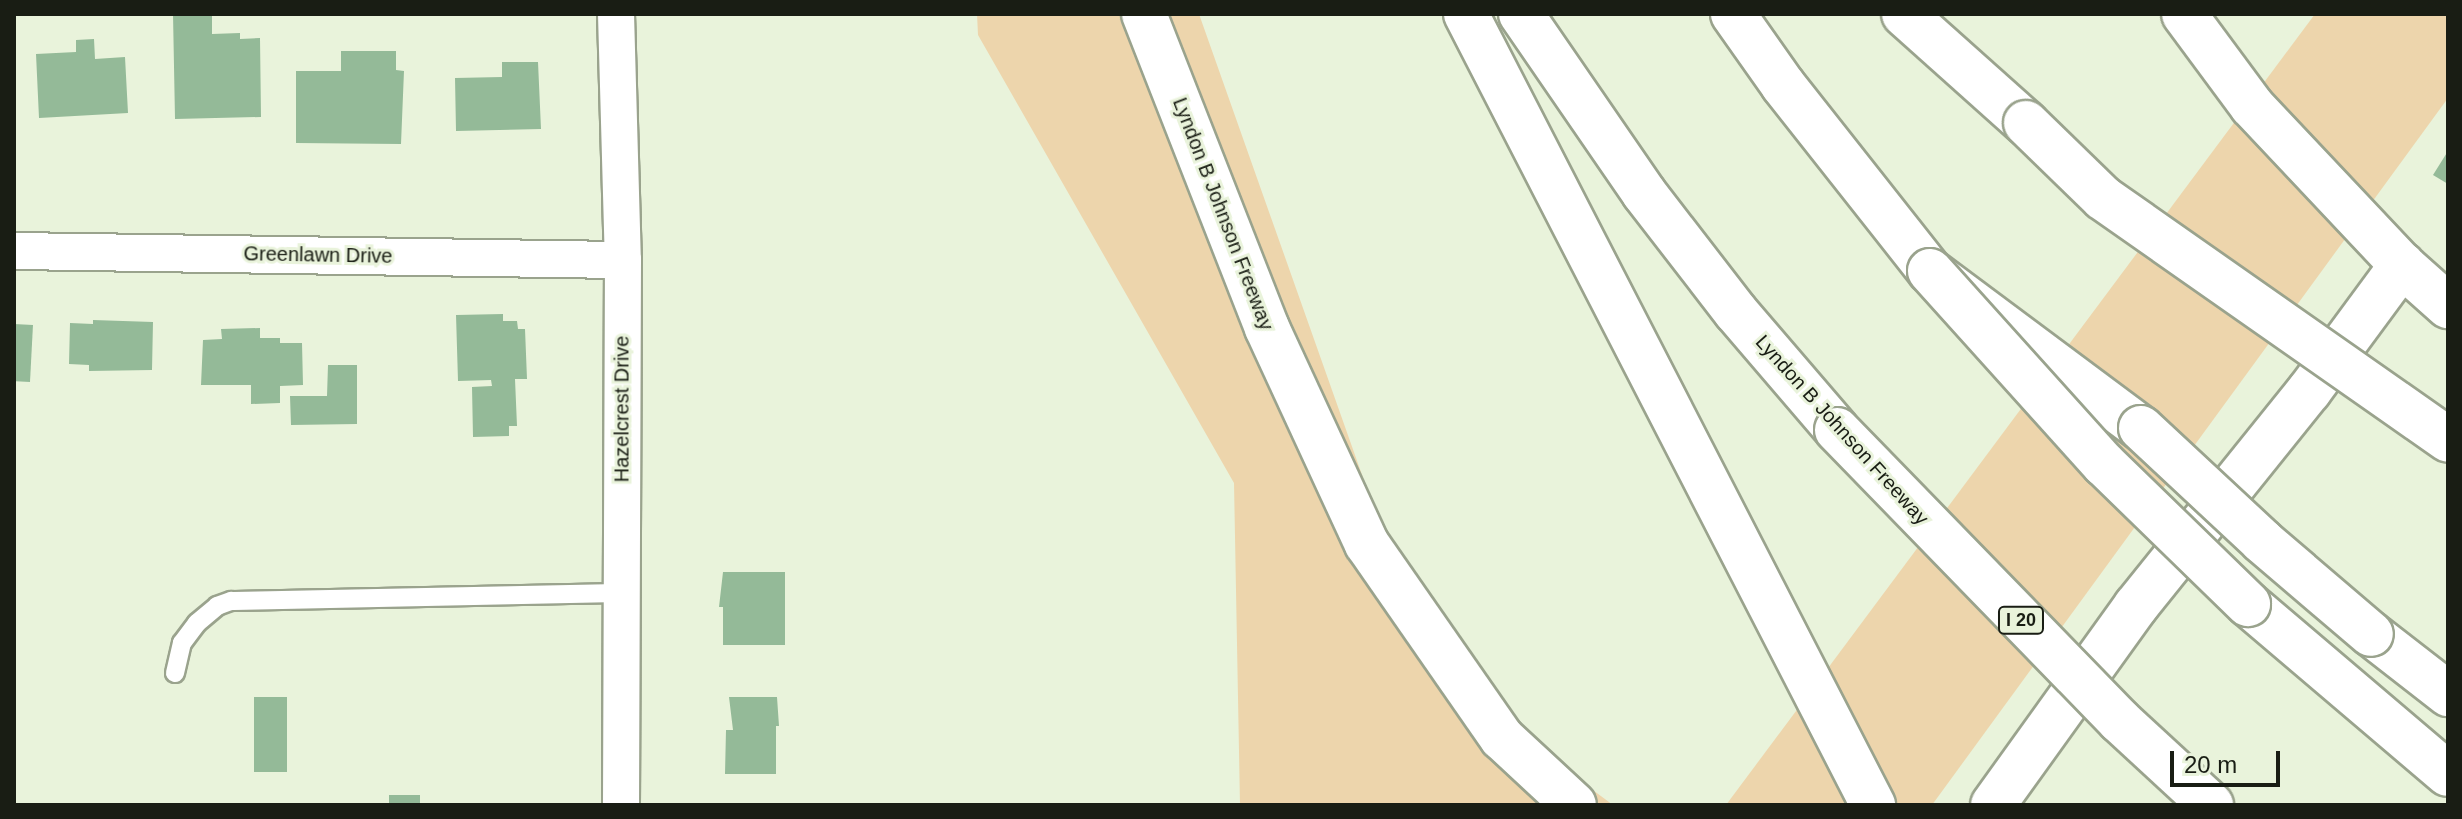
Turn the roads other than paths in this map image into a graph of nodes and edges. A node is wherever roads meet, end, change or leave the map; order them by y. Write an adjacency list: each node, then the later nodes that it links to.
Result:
1 (616, 14): 9 (street, Hazelcrest Drive)
2 (1144, 14): 19 (main road, Lyndon B Johnson Freeway)
3 (1466, 14): 20 (main road)
4 (1521, 14): 22 (main road, Lyndon B Johnson Freeway / I 20, bridge)
5 (1733, 14): 11 (main road)
6 (1904, 14): 13 (main road, bridge)
7 (2184, 14): 10 (main road)
8 (14, 251): 9 (street, Greenlawn Drive)
9 (623, 260): 14 (street, Hazelcrest Drive)
10 (2402, 265): 12 (main road); 21 (main road)
11 (1930, 271): 16 (main road, bridge); 17 (main road, bridge)
12 (2448, 306)
13 (2448, 440)
14 (621, 593): 15 (lane); 18 (street, Hazelcrest Drive)
15 (175, 673)
16 (2448, 694)
17 (2448, 774)
18 (621, 805)
19 (1574, 805)
20 (1873, 805)
21 (1993, 805)
22 (2211, 805)

